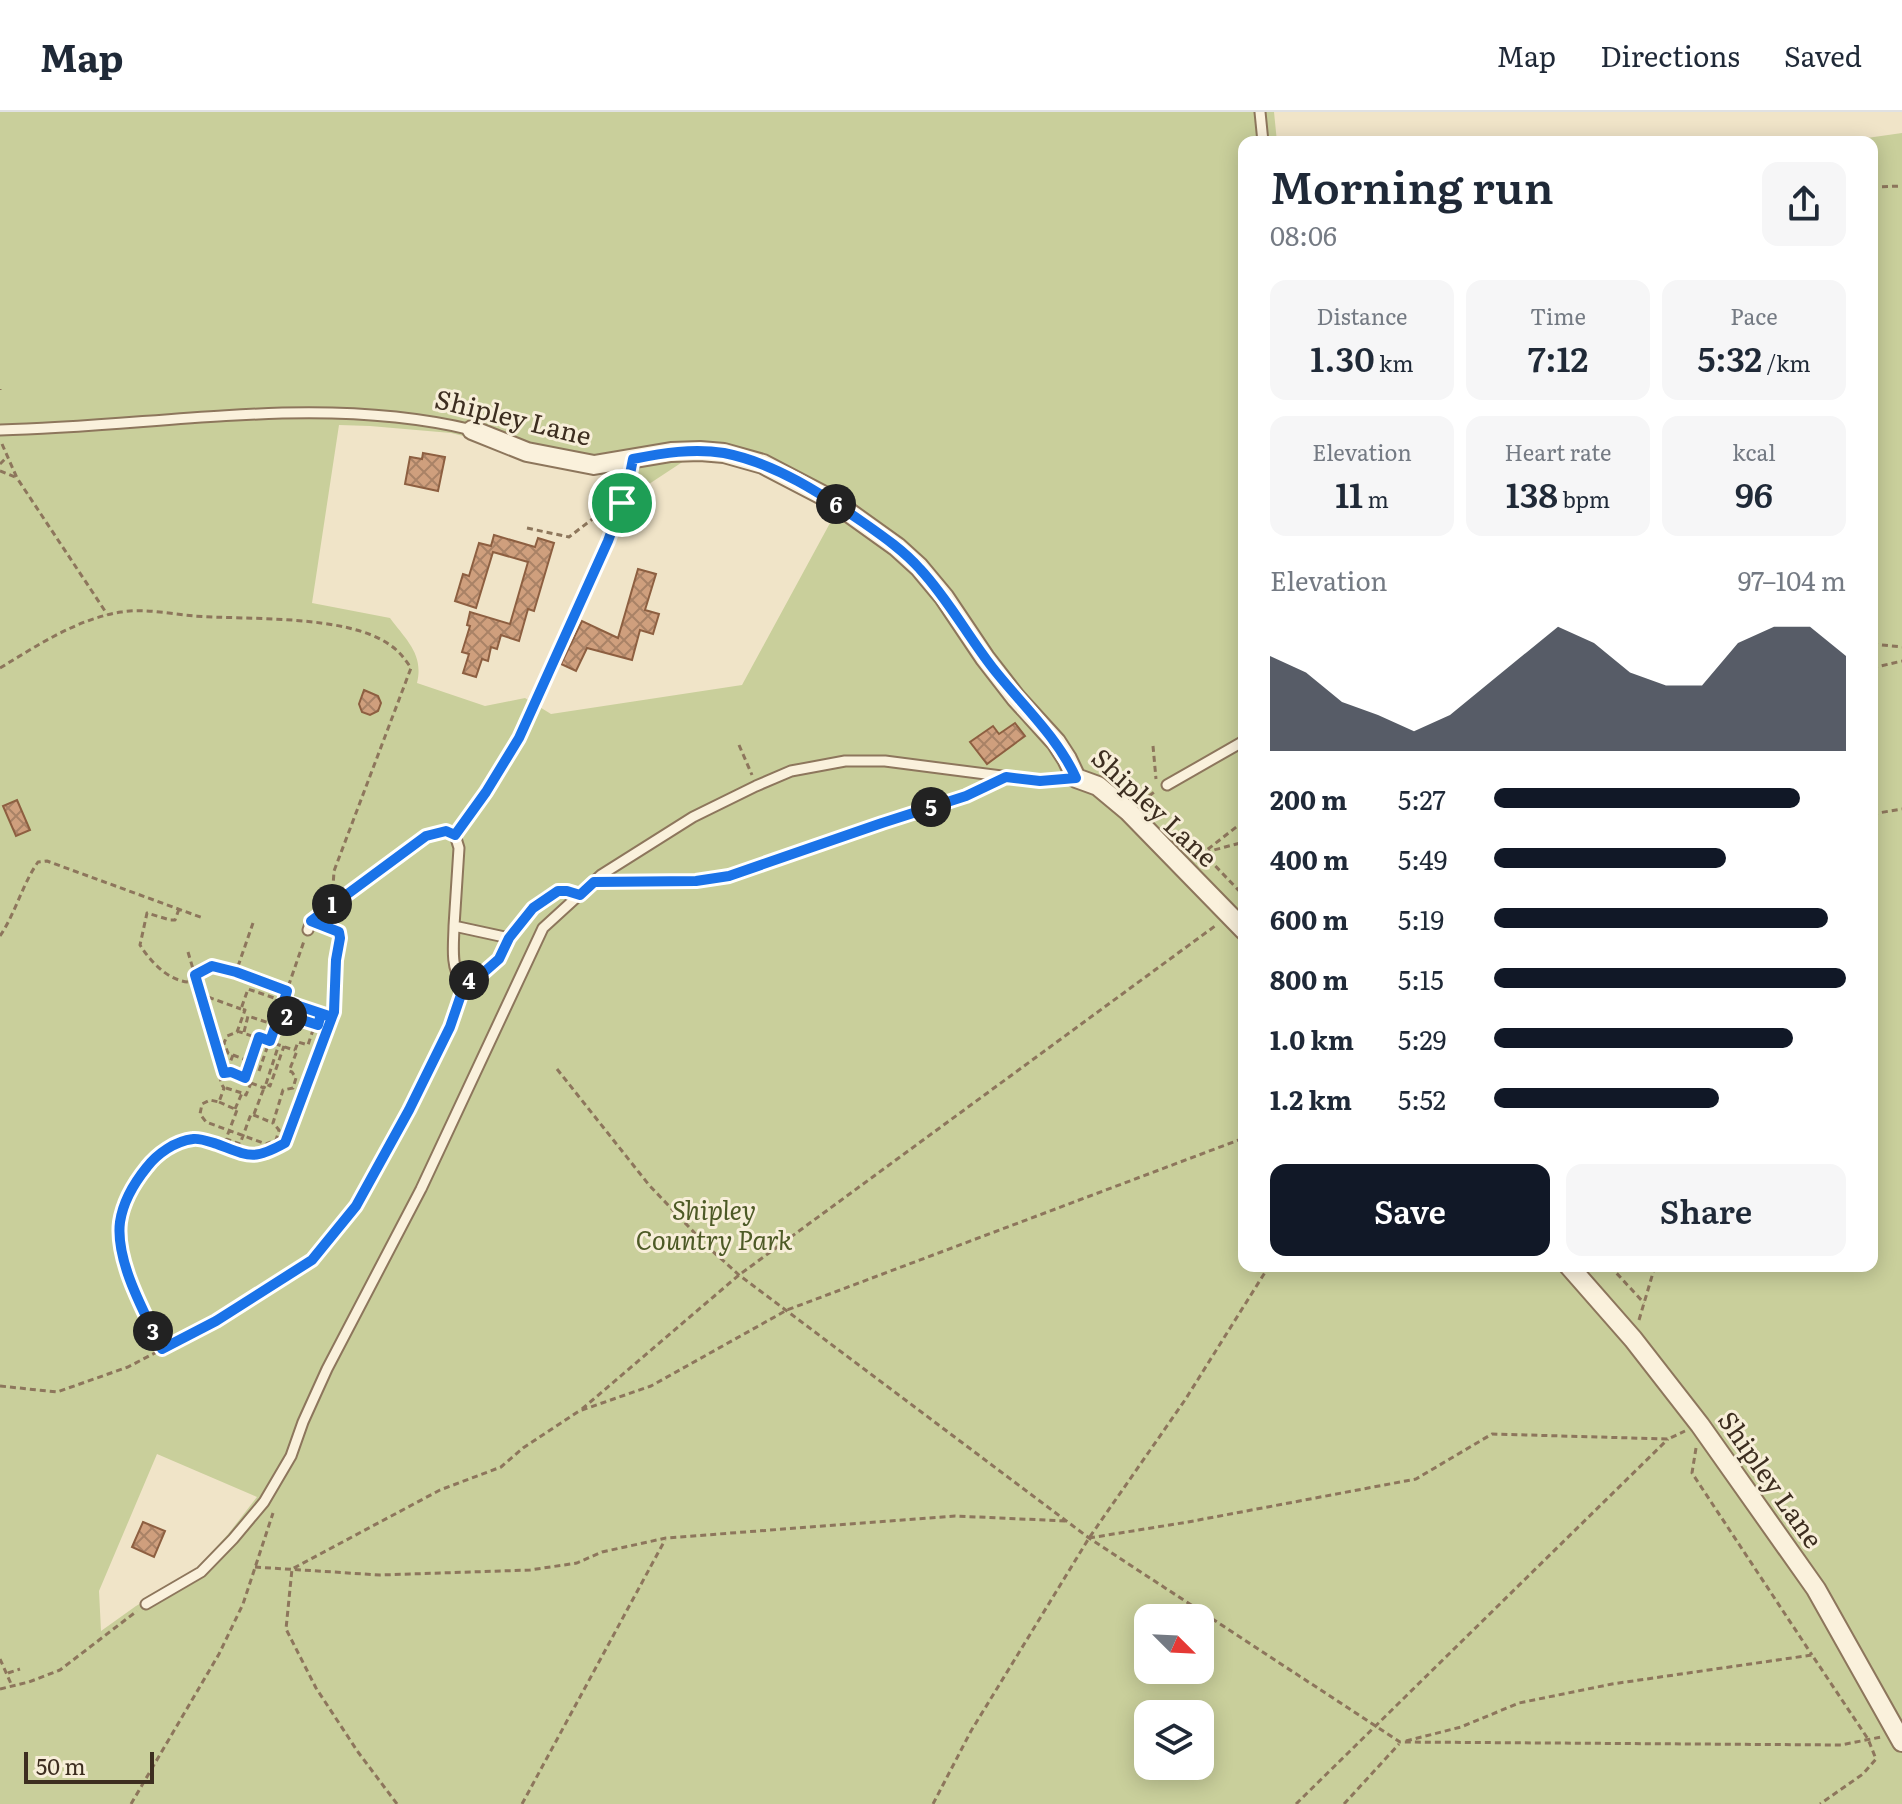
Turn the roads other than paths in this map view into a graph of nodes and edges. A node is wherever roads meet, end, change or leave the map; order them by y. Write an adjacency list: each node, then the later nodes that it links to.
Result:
1 (1260, 112): 2 (lane)
2 (1262, 136)
3 (0, 430): 4 (lane, Shipley Lane)
4 (472, 430): 6 (street, Shipley Lane)
5 (1238, 744): 7 (lane)
6 (1076, 778): 8 (lane); 9 (street, Shipley Lane)
7 (1167, 785)
8 (580, 895): 12 (lane); 14 (lane)
9 (1238, 924)
10 (309, 925): 11 (lane)
11 (454, 926): 12 (lane); 12 (lane)
12 (509, 938)
13 (1574, 1272): 15 (street, Shipley Lane)
14 (146, 1604)
15 (1900, 1738)

